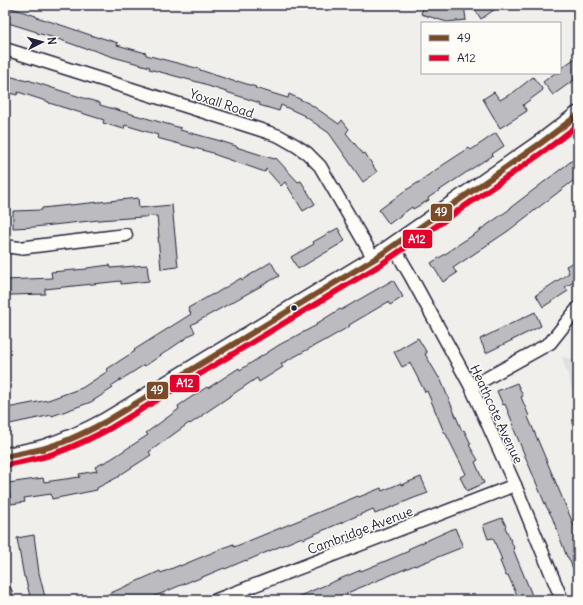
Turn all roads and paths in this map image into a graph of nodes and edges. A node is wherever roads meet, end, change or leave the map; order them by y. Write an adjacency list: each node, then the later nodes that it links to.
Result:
1 (5, 49): 6 (street, Yoxall Road)
2 (578, 115): 5 (street)
3 (126, 235): 4 (street)
4 (5, 246)
5 (391, 247): 6 (street); 8 (street, Heathcote Avenue)
6 (376, 258): 9 (street)
7 (578, 308): 8 (street)
8 (471, 387): 10 (street, Heathcote Avenue)
9 (5, 457)
10 (515, 485): 13 (street, Cambridge Avenue); 14 (street, Heathcote Avenue)
11 (5, 592): 12 (street)
12 (7, 600)
13 (216, 600)
14 (562, 600)

